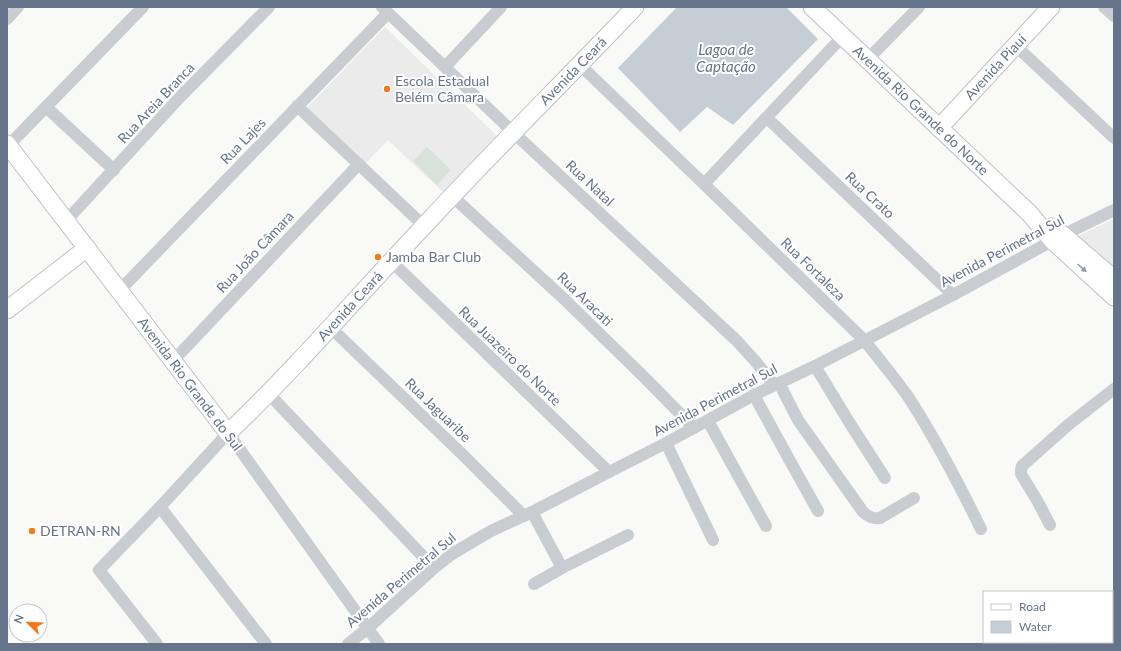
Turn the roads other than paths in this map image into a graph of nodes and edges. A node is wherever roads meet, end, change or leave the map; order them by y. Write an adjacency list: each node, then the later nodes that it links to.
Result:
1 (18, 7): 12 (street)
2 (143, 7): 19 (street)
3 (269, 7): 26 (street, Rua Areia Branca)
4 (501, 7): 17 (street)
5 (635, 7): 16 (street, Avenida Ceará)
6 (812, 7): 13 (street, Avenida Rio Grande do Norte)
7 (919, 7): 15 (street)
8 (1050, 7): 14 (street, Avenida Piauí)
9 (1104, 7): 11 (street)
10 (385, 10): 17 (street, Rua Natal); 18 (street, Rua Lajes)
11 (1114, 16)
12 (7, 19)
13 (843, 36): 15 (street, Avenida Rio Grande do Norte); 20 (street)
14 (1016, 46): 21 (street, Avenida Piauí); 23 (street)
15 (867, 60): 21 (street, Avenida Rio Grande do Norte)
16 (580, 65): 22 (street, Avenida Ceará); 27 (street, Rua Fortaleza)
17 (445, 67): 22 (street, Rua Natal)
18 (297, 106): 25 (street); 36 (street, Rua Lajes)
19 (46, 107): 24 (street); 26 (street)
20 (766, 118): 27 (street); 37 (street, Rua Crato)
21 (939, 128): 32 (street, Avenida Rio Grande do Norte)
22 (514, 133): 28 (street, Avenida Ceará); 44 (street, Rua Natal)
23 (1114, 138)
24 (7, 145): 30 (street, Avenida Rio Grande do Sul)
25 (359, 164): 31 (street); 42 (street, Rua João Câmara)
26 (114, 170): 30 (street, Rua Areia Branca)
27 (704, 184): 41 (street, Rua Fortaleza)
28 (452, 196): 31 (street, Avenida Ceará); 49 (street, Rua Aracati)
29 (1114, 210): 32 (street, Avenida Perimetral Sul)
30 (66, 221): 33 (street, Avenida Rio Grande do Sul)
31 (424, 226): 34 (street, Avenida Ceará)
32 (1058, 238): 35 (street); 37 (street, Avenida Perimetral Sul); 38 (street, one-way to 38)
33 (87, 248): 36 (street, Avenida Rio Grande do Sul); 39 (street)
34 (391, 261): 40 (street, Avenida Ceará); 52 (street, Rua Juazeiro do Norte)
35 (1114, 279)
36 (119, 290): 42 (street, Avenida Rio Grande do Sul)
37 (953, 295): 41 (street, Avenida Perimetral Sul)
38 (1114, 297)
39 (8, 308)
40 (330, 328): 46 (street, Avenida Ceará); 57 (street, Rua Jaguaribe)
41 (864, 340): 43 (street, Avenida Perimetral Sul); 60 (street, Rua Fortaleza)
42 (173, 361): 50 (street, Avenida Rio Grande do Sul)
43 (814, 366): 44 (street, Avenida Perimetral Sul); 53 (street)
44 (776, 384): 47 (street, Avenida Perimetral Sul); 54 (street, Rua Natal)
45 (1114, 389): 58 (street)
46 (268, 393): 50 (street, Avenida Ceará); 63 (street)
47 (754, 395): 48 (street, Avenida Perimetral Sul); 56 (street)
48 (708, 421): 49 (street, Avenida Perimetral Sul); 59 (street)
49 (694, 428): 51 (street, Avenida Perimetral Sul)
50 (228, 433): 55 (street, Avenida Ceará); 66 (street, Avenida Rio Grande do Sul)
51 (666, 444): 52 (street, Avenida Perimetral Sul); 62 (street)
52 (609, 472): 57 (street, Avenida Perimetral Sul)
53 (886, 478)
54 (914, 498)
55 (160, 507): 67 (street, Avenida Ceará); 68 (street)
56 (818, 511)
57 (528, 514): 63 (street, Avenida Perimetral Sul); 64 (street, Rua Jaguaribe)
58 (1050, 525)
59 (766, 526)
60 (981, 529)
61 (628, 535): 64 (street)
62 (713, 540)
63 (434, 568): 66 (street, Avenida Perimetral Sul)
64 (562, 568): 65 (street)
65 (534, 584)
66 (368, 628): 69 (street, Avenida Perimetral Sul); 70 (street, Avenida Rio Grande do Sul)
67 (157, 644)
68 (266, 644)
69 (348, 644)
70 (379, 644)

